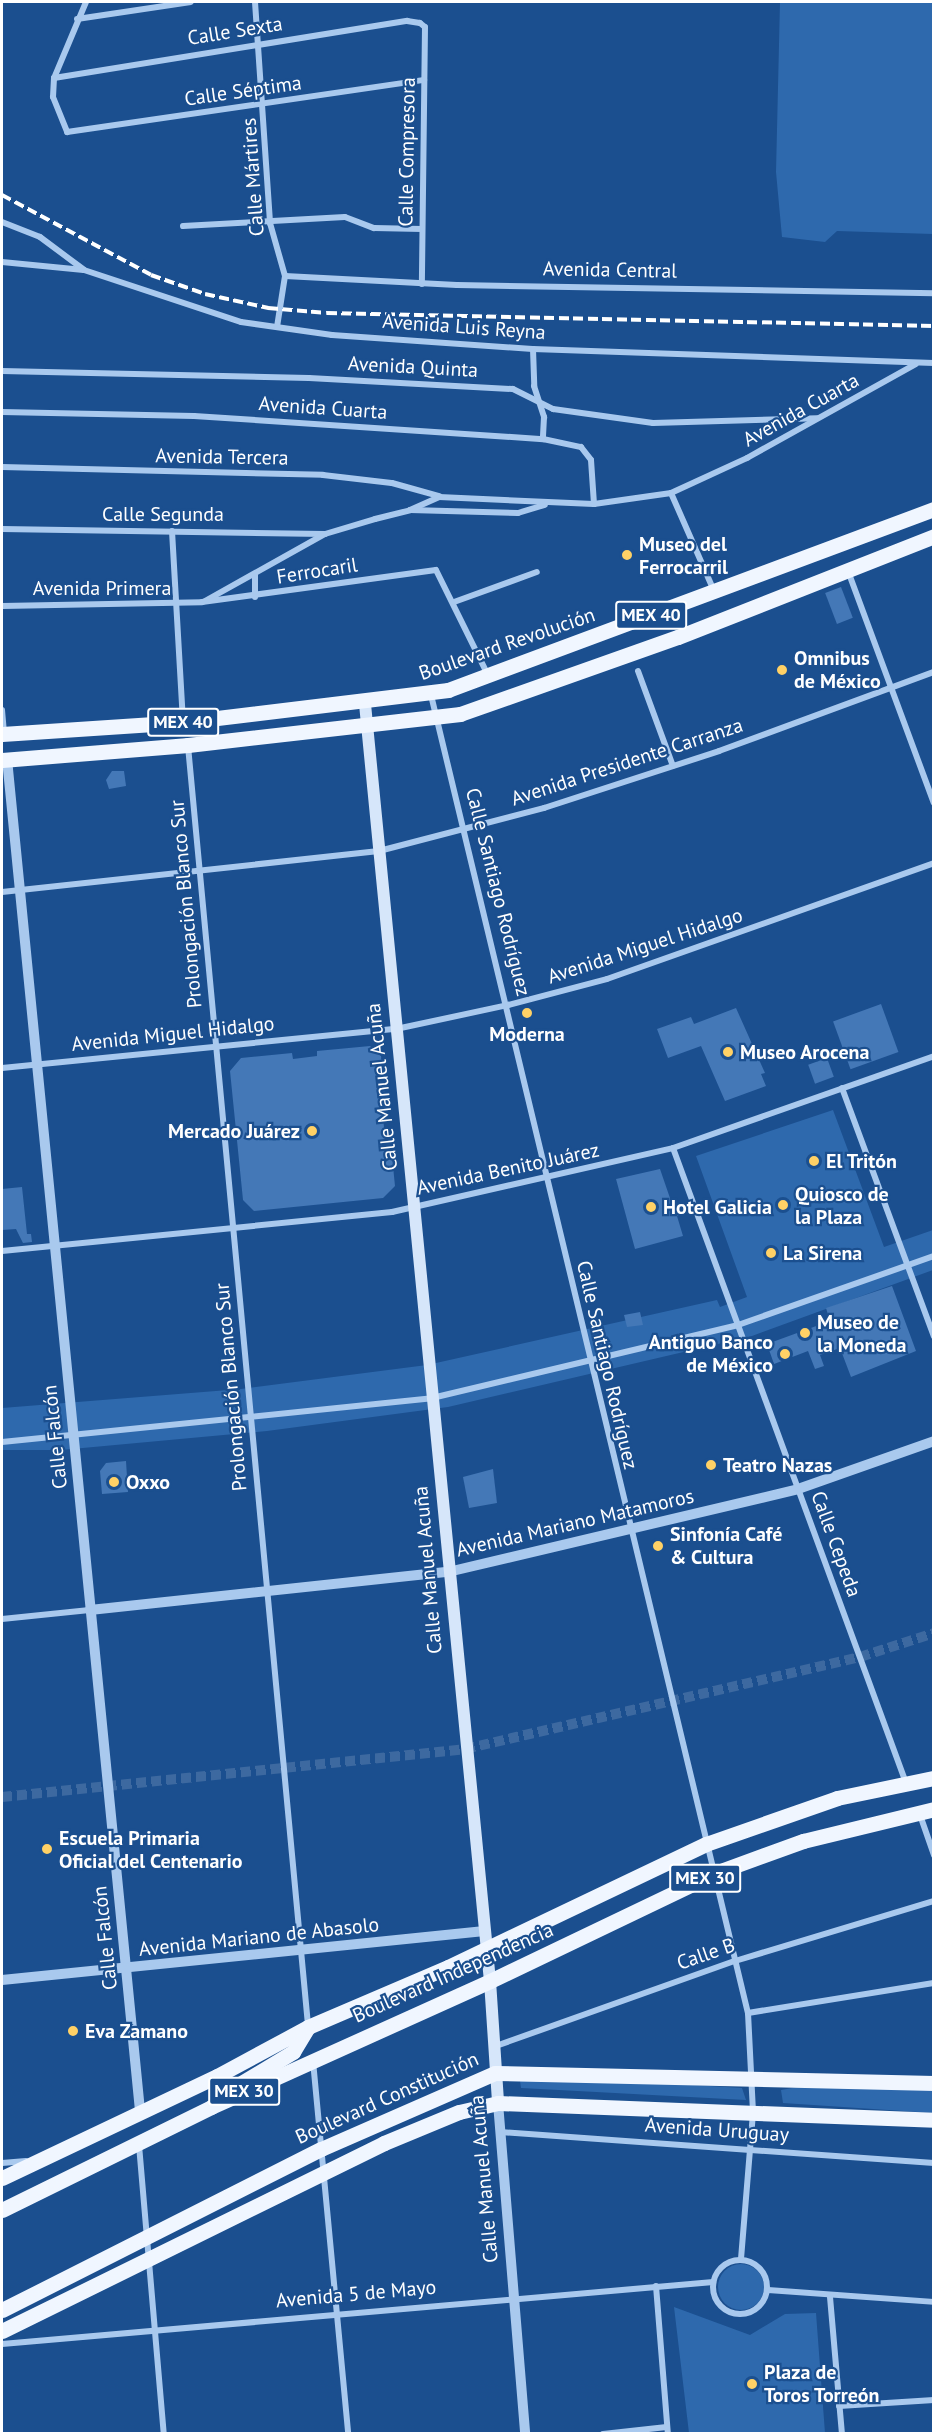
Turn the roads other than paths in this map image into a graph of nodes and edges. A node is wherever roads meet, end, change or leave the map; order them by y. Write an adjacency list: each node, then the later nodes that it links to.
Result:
1 (86, 2): 4 (street)
2 (190, 2): 4 (street)
3 (255, 2): 6 (street, Calle Mártires)
4 (77, 19): 7 (street)
5 (420, 23): 6 (street, Calle Sexta); 8 (street, Calle Compresora)
6 (259, 44): 7 (street, Calle Sexta); 9 (street, Calle Mártires)
7 (54, 78): 9 (street, Calle Séptima)
8 (424, 80): 9 (street, Calle Séptima); 13 (street, Calle Compresora)
9 (265, 106): 11 (street, Calle Mártires)
10 (2, 222): 15 (street)
11 (270, 223): 12 (street); 13 (street); 16 (street, Calle Mártires)
12 (183, 226)
13 (422, 229): 17 (street, Calle Compresora)
14 (2, 262): 15 (street, Avenida Luis Reyna)
15 (84, 270): 19 (street, Avenida Luis Reyna)
16 (285, 276): 17 (street, Avenida Central); 19 (street)
17 (422, 284): 18 (street, Avenida Central)
18 (933, 292)
19 (277, 327): 20 (street, Avenida Luis Reyna)
20 (532, 348): 22 (street, Avenida Luis Reyna); 24 (street)
21 (933, 363): 22 (street, Avenida Luis Reyna)
22 (918, 364): 26 (street, Avenida Cuarta)
23 (2, 371): 24 (street, Avenida Quinta)
24 (542, 404): 26 (street, Avenida Quinta); 27 (street)
25 (2, 412): 27 (street, Avenida Cuarta)
26 (817, 418): 29 (street, Avenida Cuarta)
27 (543, 439): 32 (street, Avenida Cuarta)
28 (2, 467): 30 (street, Avenida Tercera)
29 (670, 493): 32 (street, Avenida Cuarta); 42 (street)
30 (439, 497): 31 (street, Avenida Cuarta); 34 (street, Avenida Cuarta)
31 (548, 504): 32 (street, Avenida Cuarta); 34 (street, Avenida Cuarta)
32 (594, 504)
33 (933, 509): 42 (main road, Boulevard Revolución / MEX 40)
34 (410, 510): 37 (street, Avenida Cuarta)
35 (2, 529): 36 (street, Calle Segunda)
36 (172, 531): 37 (street, Calle Segunda); 46 (street)
37 (325, 534): 41 (street, Avenida Cuarta)
38 (933, 536): 39 (main road, MEX 40)
39 (848, 571): 51 (street); 55 (main road, MEX 40)
40 (537, 572): 45 (street)
41 (255, 574): 43 (street); 44 (street, Avenida Cuarta)
42 (714, 591): 50 (main road, Boulevard Revolución / MEX 40)
43 (255, 597): 44 (street, Ferrocaril); 45 (street, Ferrocaril)
44 (202, 602): 46 (street, Avenida Primera)
45 (453, 602): 50 (street)
46 (178, 604): 47 (street, Avenida Primera); 56 (street)
47 (2, 606)
48 (638, 671): 61 (street)
49 (933, 672): 51 (street, Avenida Presidente Carranza)
50 (489, 676): 52 (main road, Boulevard Revolución / MEX 40)
51 (891, 687): 61 (street, Avenida Presidente Carranza); 62 (street)
52 (431, 694): 53 (main road, Boulevard Revolución / MEX 40); 55 (street, Calle Santiago Rodríguez)
53 (365, 704): 56 (main road, Boulevard Revolución / MEX 40); 57 (main road, Calle Manuel Acuña)
54 (2, 710): 58 (street)
55 (439, 718): 57 (main road, MEX 40); 63 (street, Calle Santiago Rodríguez)
56 (183, 722): 58 (main road, Boulevard Revolución / MEX 40)
57 (367, 726): 59 (main road, MEX 40); 64 (main road, Calle Manuel Acuña)
58 (3, 734)
59 (188, 745): 60 (main road, MEX 40); 66 (street, Prolongación Blanco Sur)
60 (4, 760): 67 (street, Calle Falcón)
61 (673, 766): 63 (street, Avenida Presidente Carranza)
62 (933, 803)
63 (465, 831): 64 (street, Avenida Presidente Carranza); 69 (street, Calle Santiago Rodríguez)
64 (379, 852): 66 (street, Avenida Presidente Carranza); 70 (main road, Calle Manuel Acuña)
65 (933, 863): 69 (street, Avenida Miguel Hidalgo)
66 (200, 873): 67 (street, Avenida Presidente Carranza); 71 (street, Prolongación Blanco Sur)
67 (18, 891): 68 (street, Avenida Presidente Carranza); 73 (street, Calle Falcón)
68 (2, 892)
69 (508, 1005): 70 (street, Avenida Miguel Hidalgo); 77 (street, Calle Santiago Rodríguez)
70 (396, 1029): 71 (street, Avenida Miguel Hidalgo); 78 (main road, Calle Manuel Acuña)
71 (216, 1046): 73 (street, Avenida Miguel Hidalgo); 79 (street, Prolongación Blanco Sur)
72 (933, 1056): 75 (street, Avenida Benito Juárez)
73 (36, 1064): 74 (street, Avenida Miguel Hidalgo); 80 (street, Calle Falcón)
74 (2, 1068)
75 (842, 1089): 76 (street, Avenida Benito Juárez); 83 (street)
76 (673, 1148): 77 (street, Avenida Benito Juárez); 84 (street, Calle Cepeda)
77 (547, 1178): 78 (street, Avenida Benito Juárez); 86 (street, Calle Santiago Rodríguez)
78 (413, 1207): 79 (street, Avenida Benito Juárez); 87 (main road, Calle Manuel Acuña)
79 (232, 1225): 80 (street, Avenida Benito Juárez); 88 (street, Prolongación Blanco Sur)
80 (54, 1246): 81 (street, Avenida Benito Juárez); 89 (street, Calle Falcón)
81 (2, 1251)
82 (933, 1256): 83 (street)
83 (907, 1266): 84 (street); 85 (street)
84 (738, 1325): 86 (street); 92 (street, Calle Cepeda)
85 (933, 1337)
86 (590, 1364): 87 (street); 93 (street, Calle Santiago Rodríguez)
87 (432, 1398): 88 (street); 94 (main road, Calle Manuel Acuña)
88 (251, 1418): 89 (street); 95 (street, Prolongación Blanco Sur)
89 (73, 1434): 91 (street); 96 (street, Calle Falcón)
90 (933, 1441): 92 (street, Avenida Mariano Matamoros)
91 (2, 1442)
92 (798, 1489): 93 (street, Avenida Mariano Matamoros); 99 (street, Calle Cepeda)
93 (630, 1530): 94 (street, Avenida Mariano Matamoros); 101 (street, Calle Santiago Rodríguez)
94 (448, 1572): 95 (street, Avenida Mariano Matamoros); 105 (main road, Calle Manuel Acuña)
95 (267, 1593): 96 (street, Avenida Mariano Matamoros); 107 (street, Prolongación Blanco Sur)
96 (90, 1610): 97 (street, Avenida Mariano Matamoros); 109 (street, Calle Falcón)
97 (2, 1619)
98 (933, 1778): 99 (main road, Boulevard Independencia / MEX 30)
99 (906, 1783): 101 (main road, Boulevard Independencia / MEX 30)
100 (926, 1810): 102 (street); 103 (main road, Boulevard Independencia / MEX 30)
101 (706, 1844): 103 (street, Calle Santiago Rodríguez); 106 (main road, Boulevard Independencia / MEX 30)
102 (933, 1855)
103 (715, 1873): 108 (street, Calle Santiago Rodríguez); 111 (main road, Boulevard Independencia / MEX 30)
104 (933, 1901): 108 (street, Calle B)
105 (484, 1931): 106 (main road, Calle Manuel Acuña); 107 (street, Avenida Mariano de Abasolo)
106 (487, 1948): 111 (main road, Calle Manuel Acuña); 114 (main road, Boulevard Independencia / MEX 30)
107 (300, 1950): 109 (street, Avenida Mariano de Abasolo); 114 (street, Prolongación Blanco Sur)
108 (735, 1960): 113 (street, Calle Santiago Rodríguez); 115 (street, Calle B)
109 (126, 1969): 110 (street, Avenida Mariano de Abasolo); 122 (street, Calle Falcón)
110 (2, 1980)
111 (490, 1981): 115 (main road, Calle Manuel Acuña); 116 (main road, Boulevard Independencia / MEX 30)
112 (933, 1983): 113 (street)
113 (748, 2013): 118 (street, Calle Santiago Rodríguez)
114 (308, 2027): 121 (main road); 122 (main road, Boulevard Independencia / MEX 30)
115 (493, 2047): 117 (main road, Calle Manuel Acuña)
116 (313, 2059): 121 (main road, Boulevard Independencia / MEX 30); 128 (street)
117 (495, 2073): 118 (main road, Boulevard Constitución); 120 (main road, Calle Manuel Acuña); 128 (main road, Boulevard Constitución)
118 (753, 2078): 119 (main road, Boulevard Constitución); 123 (street, Calle Santiago Rodríguez)
119 (933, 2083)
120 (498, 2103): 123 (main road, Boulevard Constitución); 125 (street, Calle Manuel Acuña); 132 (main road, Boulevard Constitución)
121 (210, 2107): 126 (main road, Boulevard Independencia / MEX 30)
122 (140, 2110): 129 (main road, Boulevard Independencia / MEX 30)
123 (753, 2113): 124 (main road, Boulevard Constitución); 127 (street, Calle Santiago Rodríguez)
124 (933, 2120)
125 (498, 2132): 127 (street, Avenida Uruguay); 141 (street, Calle Manuel Acuña)
126 (139, 2141): 134 (main road, Boulevard Independencia / MEX 30); 135 (street)
127 (751, 2148): 131 (street, Avenida Uruguay); 137 (street, Calle Santiago Rodríguez)
128 (321, 2149): 132 (street); 135 (main road, Boulevard Constitución)
129 (38, 2160): 130 (street); 133 (main road, Boulevard Independencia / MEX 30)
130 (2, 2163)
131 (933, 2163)
132 (324, 2173): 136 (main road, Boulevard Constitución); 145 (street)
133 (2, 2178)
134 (2, 2210)
135 (148, 2235): 136 (street); 144 (main road, Boulevard Constitución)
136 (150, 2255): 146 (main road, Boulevard Constitución); 147 (street)
137 (741, 2259): 138 (street); 140 (street)
138 (713, 2282): 139 (street, Avenida 5 de Mayo); 140 (street)
139 (656, 2286): 141 (street, Avenida 5 de Mayo); 151 (street)
140 (768, 2290): 142 (street)
141 (513, 2297): 145 (street, Avenida 5 de Mayo); 154 (street, Calle Manuel Acuña)
142 (830, 2297): 143 (street); 150 (street)
143 (933, 2302)
144 (2, 2310)
145 (337, 2311): 147 (street, Avenida 5 de Mayo); 153 (street)
146 (2, 2331)
147 (155, 2331): 148 (street, Avenida 5 de Mayo); 152 (street)
148 (2, 2344)
149 (933, 2400): 150 (street)
150 (839, 2406): 156 (street)
151 (668, 2430): 155 (street)
152 (164, 2433)
153 (348, 2433)
154 (525, 2433)
155 (603, 2433)
156 (842, 2433)

